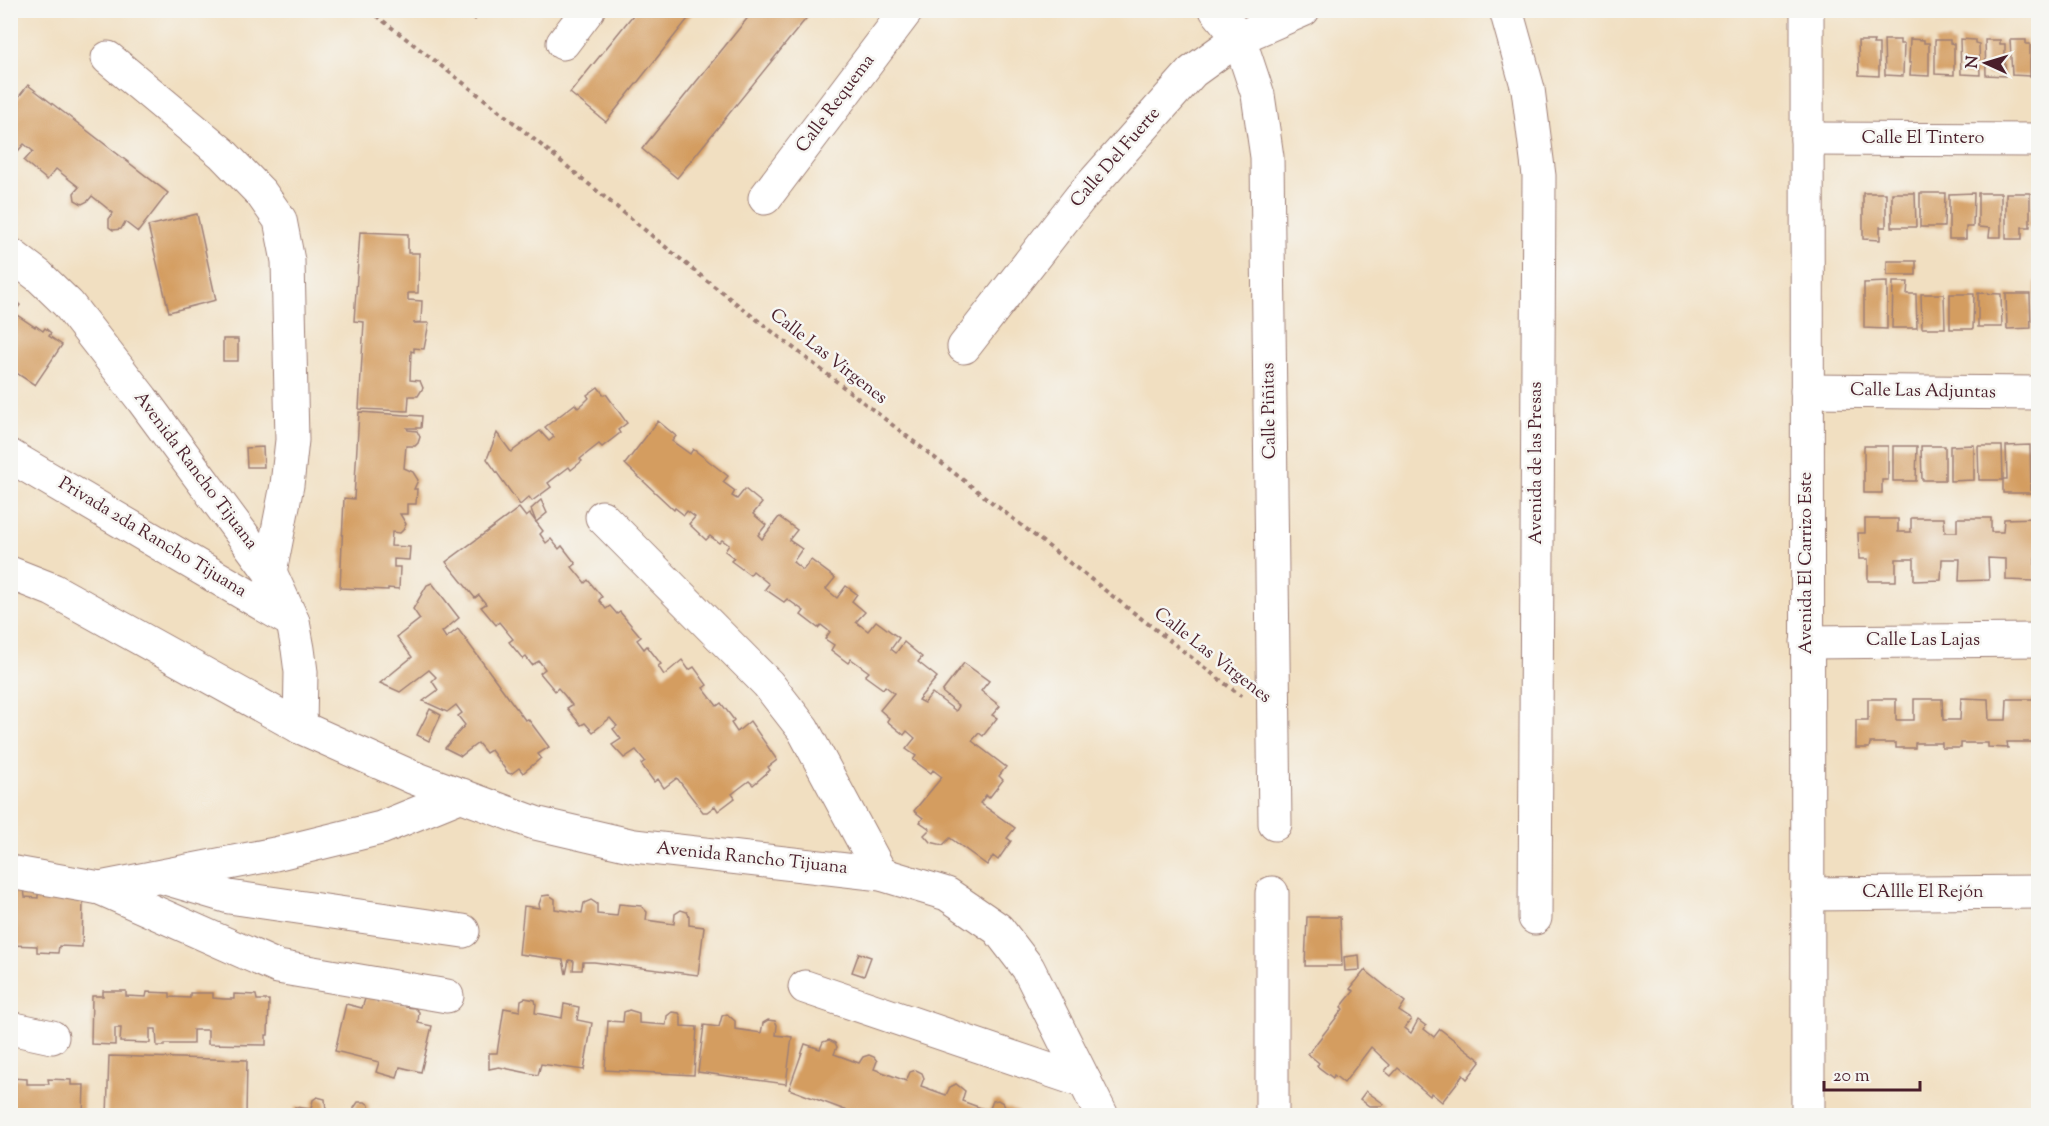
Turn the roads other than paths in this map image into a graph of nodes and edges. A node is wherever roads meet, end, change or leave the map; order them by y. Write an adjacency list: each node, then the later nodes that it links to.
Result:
1 (588, 10): 8 (street)
2 (907, 10): 12 (street, Calle Requema)
3 (1216, 10): 7 (street, Calle Piñitas)
4 (1303, 10): 7 (street, Calle Del Fuerte)
5 (1506, 10): 34 (street, Avenida de las Presas)
6 (1807, 10): 10 (street, Avenida El Carrizo Este)
7 (1239, 38): 14 (street, Calle Del Fuerte); 26 (street, Calle Piñitas)
8 (563, 43)
9 (108, 58): 19 (street)
10 (1807, 139): 11 (street, Calle El Tintero); 15 (street, Avenida El Carrizo Este)
11 (2038, 140)
12 (765, 198)
13 (10, 254): 19 (street, Avenida Rancho Tijuana)
14 (964, 347)
15 (1807, 391): 16 (street, Calle Las Adjuntas); 23 (street, Avenida El Carrizo Este)
16 (2038, 393)
17 (10, 456): 21 (street, Privada 2da Rancho Tijuana)
18 (602, 517): 28 (street)
19 (270, 572): 21 (street, Avenida Rancho Tijuana)
20 (10, 573): 24 (street, Avenida Rancho Tijuana)
21 (292, 622): 24 (street, Avenida Rancho Tijuana)
22 (2038, 640): 23 (street, Calle Las Lajas)
23 (1807, 642): 33 (street, Avenida El Carrizo Este)
24 (300, 727): 25 (street, Avenida Rancho Tijuana)
25 (462, 795): 28 (street, Avenida Rancho Tijuana); 29 (street)
26 (1275, 824)
27 (10, 872): 30 (street)
28 (881, 874): 40 (street, Avenida Rancho Tijuana)
29 (161, 876): 30 (street); 35 (street)
30 (100, 888): 37 (street)
31 (2038, 892): 33 (street, CAllle El Rejón)
32 (1272, 893): 42 (street)
33 (1808, 894): 43 (street, Avenida El Carrizo Este)
34 (1535, 918)
35 (463, 931)
36 (805, 987): 40 (street)
37 (447, 996)
38 (10, 1028): 39 (street)
39 (52, 1036)
40 (1085, 1082): 41 (street, Avenida Rancho Tijuana)
41 (1102, 1116)
42 (1272, 1116)
43 (1808, 1116)

